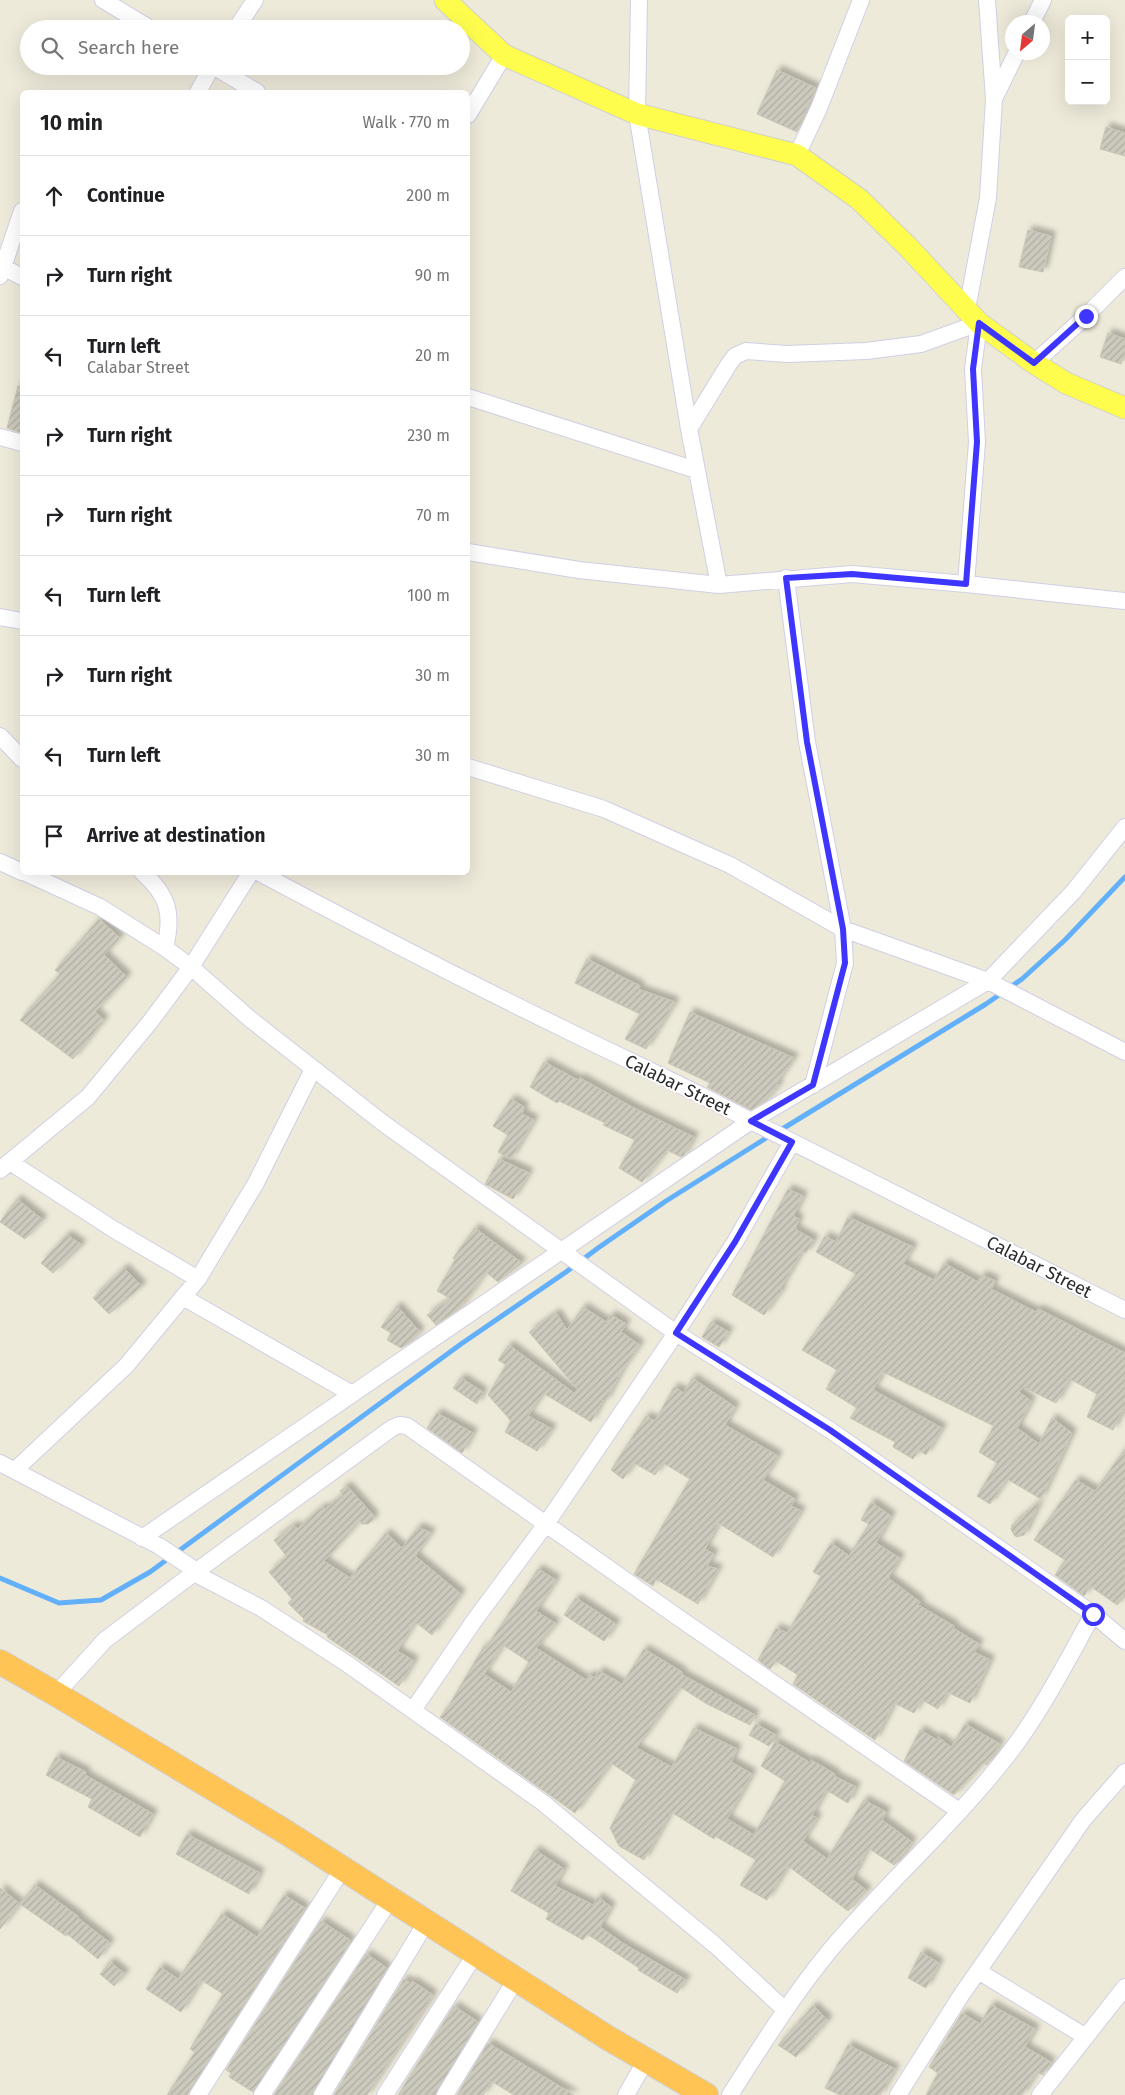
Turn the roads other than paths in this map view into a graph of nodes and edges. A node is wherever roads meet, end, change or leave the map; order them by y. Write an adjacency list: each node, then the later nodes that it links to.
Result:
1 (103, 0): 9 (street)
2 (256, 0): 10 (street)
3 (445, 0): 11 (main road)
4 (639, 0): 21 (street)
5 (861, 0): 22 (street)
6 (987, 0): 19 (street)
7 (1043, 0): 8 (street)
8 (1036, 15)
9 (136, 20)
10 (242, 20)
11 (466, 20)
12 (470, 23): 13 (main road)
13 (504, 55): 20 (street); 21 (main road)
14 (1013, 60): 19 (street)
15 (207, 75): 17 (street)
16 (228, 75): 18 (street)
17 (199, 90)
18 (254, 90)
19 (994, 99): 27 (street)
20 (470, 112)
21 (637, 114): 22 (main road); 31 (street)
22 (797, 155): 27 (main road)
23 (20, 217): 24 (street)
24 (1, 271): 25 (street)
25 (20, 276)
26 (1125, 277): 28 (street)
27 (973, 316): 28 (main road); 31 (street); 37 (street)
28 (1034, 363): 30 (main road)
29 (470, 398): 34 (street)
30 (1125, 408)
31 (689, 429): 34 (street)
32 (0, 437): 33 (street)
33 (20, 442)
34 (696, 470): 38 (street)
35 (470, 552): 38 (street)
36 (786, 578): 37 (street); 38 (street); 52 (street)
37 (966, 584): 39 (street)
38 (719, 585)
39 (1125, 601)
40 (0, 617): 41 (street)
41 (20, 621)
42 (0, 736): 43 (street)
43 (20, 757)
44 (470, 768): 52 (street)
45 (1125, 827): 55 (street)
46 (0, 862): 47 (street)
47 (20, 871)
48 (30, 875): 53 (street)
49 (145, 875): 53 (street)
50 (249, 875): 54 (street)
51 (264, 875): 59 (street, Calabar Street)
52 (843, 929): 55 (street); 58 (street)
53 (165, 948): 54 (street)
54 (191, 967): 57 (street); 61 (street)
55 (991, 982): 56 (street); 58 (street)
56 (1125, 1052)
57 (313, 1069): 62 (street); 63 (street)
58 (813, 1085): 59 (street)
59 (756, 1124): 60 (street, Calabar Street); 62 (street)
60 (792, 1142): 65 (street, Calabar Street); 66 (street)
61 (5, 1166): 63 (street)
62 (565, 1254): 66 (street); 67 (street)
63 (198, 1279): 64 (street)
64 (184, 1297): 67 (street); 68 (street)
65 (1125, 1310)
66 (676, 1333): 69 (street); 72 (street)
67 (352, 1394): 70 (street)
68 (7, 1467): 70 (street)
69 (546, 1524): 71 (street); 76 (street); 78 (street)
70 (142, 1538): 71 (street)
71 (194, 1573): 75 (street); 76 (street)
72 (1093, 1614): 73 (street); 78 (street)
73 (1125, 1641)
74 (0, 1662): 75 (highway)
75 (56, 1694): 79 (highway)
76 (413, 1710): 86 (street)
77 (1125, 1772): 83 (street)
78 (959, 1811): 86 (street)
79 (343, 1868): 80 (highway); 89 (street)
80 (391, 1898): 81 (highway); 90 (street)
81 (427, 1922): 82 (highway); 91 (street)
82 (476, 1953): 84 (highway); 92 (street)
83 (978, 1970): 87 (street); 97 (street)
84 (516, 1979): 88 (highway); 93 (street)
85 (1125, 1987): 87 (street)
86 (784, 2009): 96 (street)
87 (1086, 2037): 98 (street)
88 (646, 2060): 94 (street); 95 (highway)
89 (198, 2095)
90 (262, 2095)
91 (322, 2095)
92 (385, 2095)
93 (445, 2095)
94 (626, 2095)
95 (706, 2095)
96 (730, 2095)
97 (898, 2095)
98 (1040, 2095)

